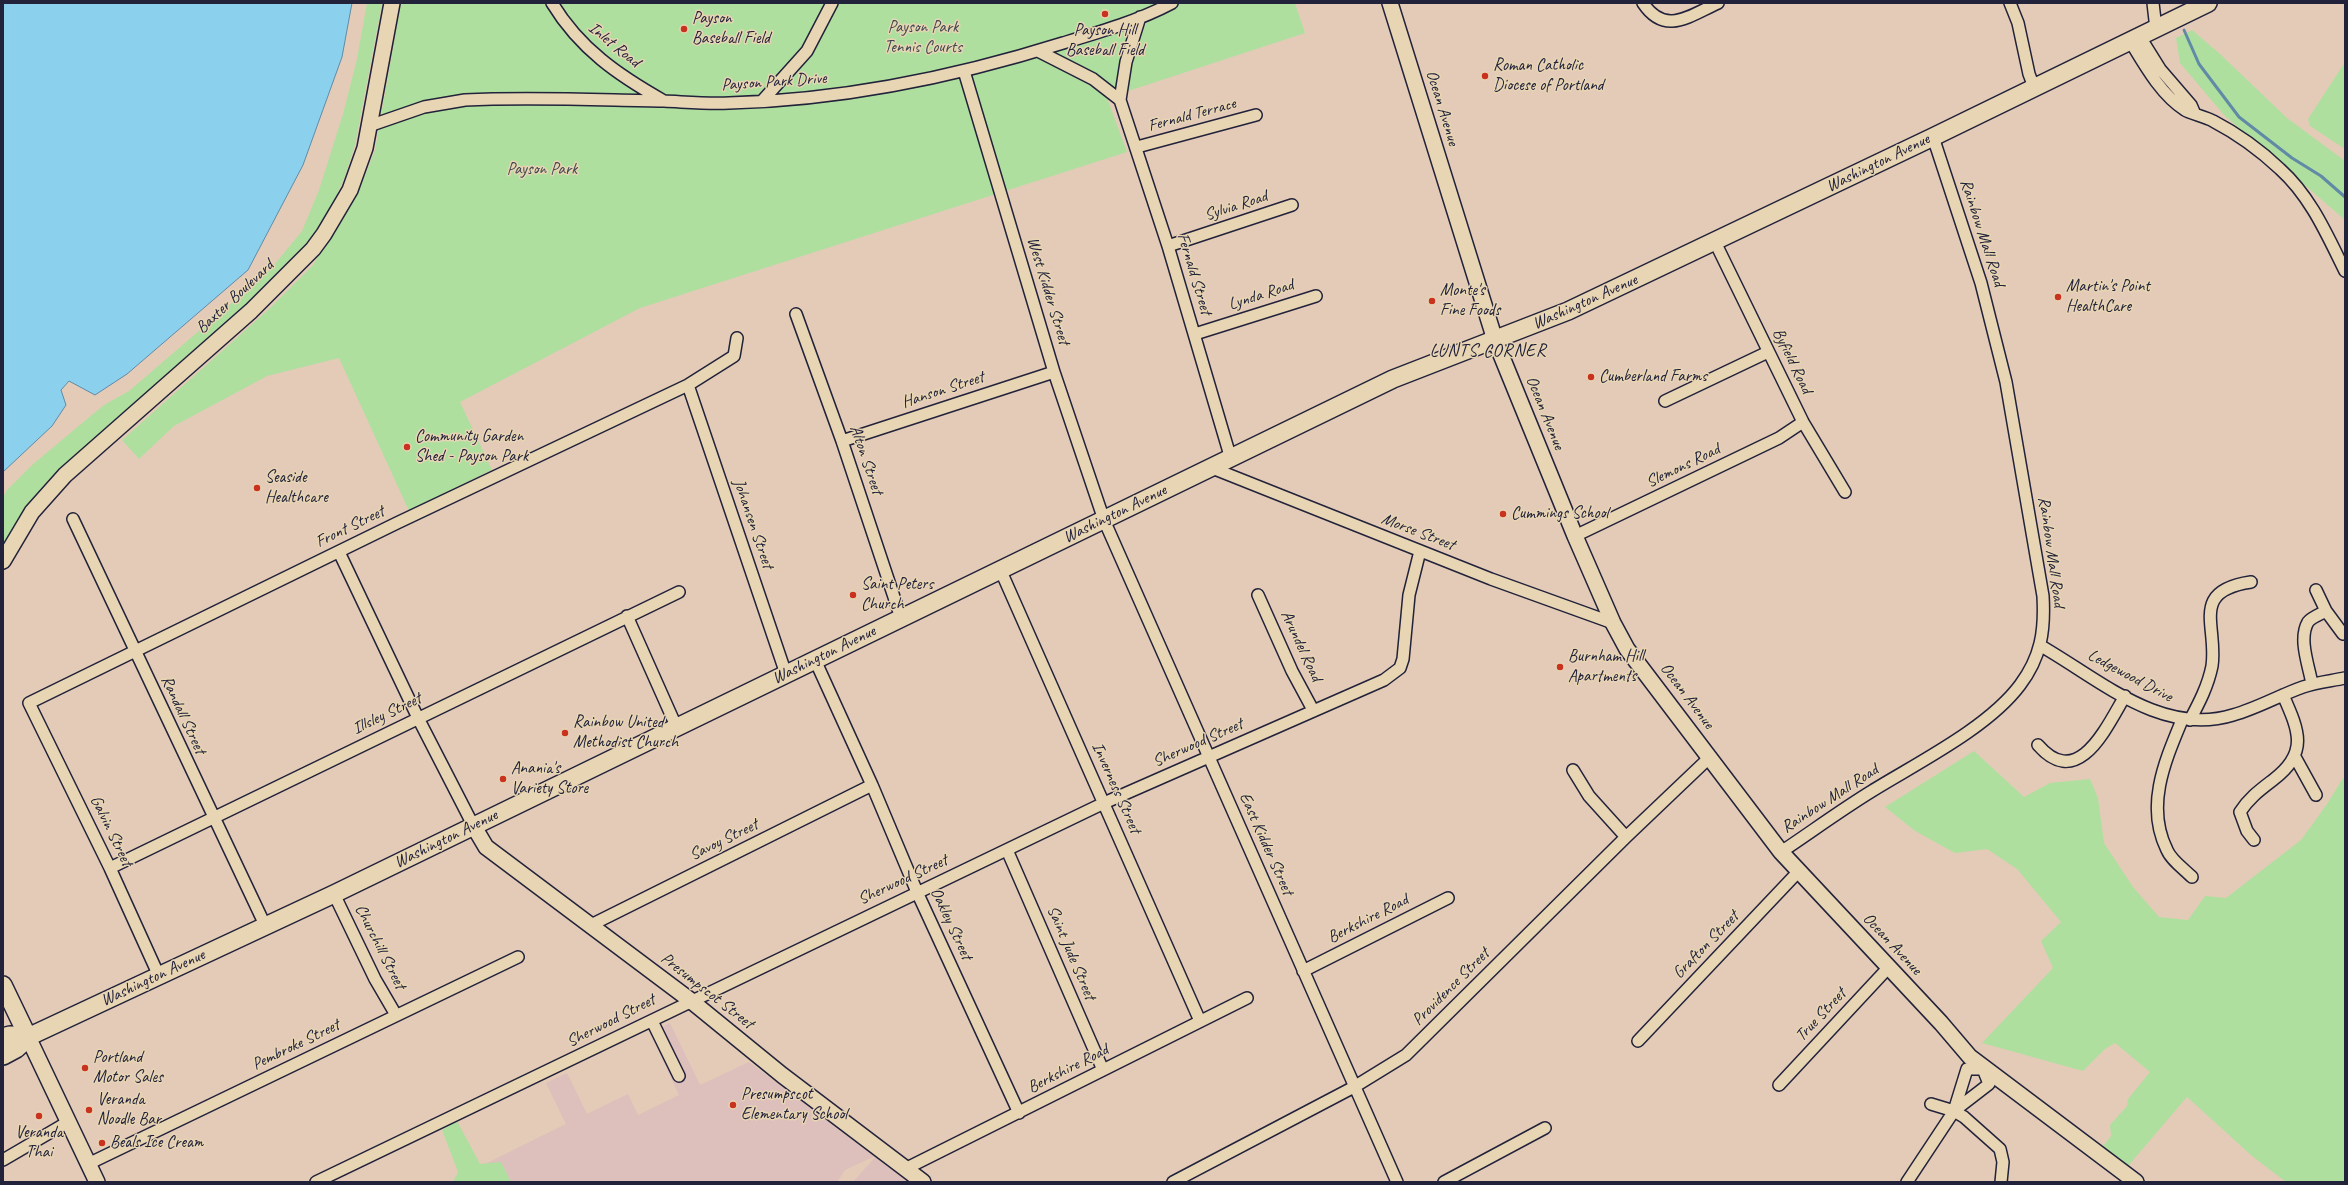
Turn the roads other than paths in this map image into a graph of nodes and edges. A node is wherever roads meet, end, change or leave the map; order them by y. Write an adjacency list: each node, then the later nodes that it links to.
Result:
1 (392, 3): 21 (main road, Baxter Boulevard)
2 (552, 3): 19 (street, Inlet Road)
3 (832, 3): 17 (street)
4 (1172, 3): 11 (street, Payson Park Drive)
5 (1390, 3): 32 (main road, Ocean Avenue)
6 (1643, 3): 7 (street)
7 (1718, 3)
8 (2010, 3): 16 (street)
9 (2153, 3): 12 (street)
10 (2208, 3): 12 (main road, Washington Avenue)
11 (1140, 17): 14 (street, Payson Park Drive); 18 (street, Fernald Street)
12 (2156, 29): 13 (main road, Washington Avenue)
13 (2135, 39): 16 (main road, Washington Avenue); 27 (street)
14 (1038, 51): 15 (street, Payson Park Drive); 18 (street)
15 (964, 71): 17 (street, Payson Park Drive); 34 (street, West Kidder Street)
16 (2034, 87): 22 (main road, Washington Avenue)
17 (763, 100): 19 (street, Payson Park Drive)
18 (1120, 100): 23 (street, Fernald Street)
19 (665, 101): 21 (street, Payson Park Drive)
20 (1256, 115): 23 (street, Fernald Terrace)
21 (369, 126): 47 (main road, Baxter Boulevard)
22 (1933, 137): 25 (main road, Washington Avenue); 58 (street, Rainbow Mall Road)
23 (1137, 147): 26 (street, Fernald Street)
24 (1292, 205): 26 (street, Sylvia Road)
25 (1715, 242): 32 (main road, Washington Avenue); 33 (street, Byfield Road)
26 (1168, 246): 30 (street, Fernald Street)
27 (2345, 271)
28 (1316, 296): 30 (street, Lynda Road)
29 (796, 314): 38 (street, Alton Street)
30 (1195, 334): 39 (street, Fernald Street)
31 (737, 338): 35 (street)
32 (1495, 340): 39 (main road, Washington Avenue); 44 (main road, Ocean Avenue)
33 (1768, 352): 36 (street); 37 (street, Byfield Road)
34 (1054, 372): 38 (street, Hanson Street); 43 (street, West Kidder Street)
35 (688, 385): 46 (street, Front Street); 61 (street, Johansen Street)
36 (1665, 401)
37 (1803, 422): 41 (street, Byfield Road); 44 (street, Slemons Road)
38 (842, 441): 55 (street, Alton Street)
39 (1231, 459): 40 (main road, Washington Avenue)
40 (1212, 468): 43 (main road, Washington Avenue); 45 (street, Morse Street)
41 (1845, 492)
42 (73, 519): 59 (street, Randall Street)
43 (1104, 520): 48 (main road, Washington Avenue); 74 (street, East Kidder Street)
44 (1575, 536): 56 (main road, Ocean Avenue)
45 (1420, 551): 56 (street, Morse Street); 67 (street, Sherwood Street)
46 (339, 552): 59 (street, Front Street); 68 (street)
47 (3, 560)
48 (1000, 569): 55 (main road, Washington Avenue); 78 (street, Inverness Street)
49 (2251, 582): 69 (street)
50 (2316, 590): 53 (street)
51 (679, 592): 54 (street, Illsley Street)
52 (1258, 595): 67 (street, Arundel Road)
53 (2326, 611): 57 (street); 63 (street)
54 (627, 616): 68 (street, Illsley Street); 70 (street)
55 (901, 618): 60 (main road, Washington Avenue)
56 (1613, 623): 72 (main road, Ocean Avenue)
57 (2343, 634)
58 (2041, 646): 65 (street, Ledgewood Drive); 84 (street, Rainbow Mall Road)
59 (134, 651): 66 (street, Front Street); 79 (street, Randall Street)
60 (815, 660): 61 (main road, Washington Avenue); 76 (street, Oakley Street)
61 (786, 674): 70 (main road, Washington Avenue)
62 (2345, 678): 63 (street, Ledgewood Drive)
63 (2312, 684): 64 (street, Ledgewood Drive)
64 (2283, 695): 69 (street, Ledgewood Drive); 73 (street)
65 (2124, 696): 69 (street, Ledgewood Drive); 71 (street)
66 (29, 703): 85 (street, Galvin Street)
67 (1313, 710): 74 (street, Sherwood Street)
68 (418, 718): 79 (street, Illsley Street); 80 (street)
69 (2186, 720): 87 (street)
70 (676, 726): 80 (main road, Washington Avenue)
71 (2038, 745)
72 (1710, 757): 81 (street, Providence Street); 84 (main road, Ocean Avenue)
73 (2295, 757): 77 (street); 82 (street)
74 (1209, 758): 78 (street, Sherwood Street); 95 (street, East Kidder Street)
75 (1573, 770): 81 (street)
76 (872, 785): 88 (street, Oakley Street); 92 (street, Savoy Street)
77 (2316, 795)
78 (1104, 803): 83 (street, Sherwood Street); 102 (street, Inverness Street)
79 (213, 818): 85 (street, Illsley Street); 91 (street, Randall Street)
80 (473, 825): 89 (main road, Washington Avenue); 92 (main road, Presumpscot Street)
81 (1626, 837): 111 (street, Providence Street)
82 (2254, 840)
83 (1007, 850): 88 (street, Sherwood Street); 108 (street, Saint Jude Street)
84 (1781, 852): 86 (main road, Ocean Avenue)
85 (110, 868): 96 (street, Galvin Street)
86 (1798, 872): 94 (main road, Ocean Avenue); 105 (street, Grafton Street)
87 (2192, 877)
88 (917, 892): 99 (street, Sherwood Street); 114 (street, Oakley Street)
89 (334, 894): 91 (main road, Washington Avenue); 100 (street, Churchill Street)
90 (1448, 898): 95 (street, Berkshire Road)
91 (265, 925): 96 (main road, Washington Avenue)
92 (591, 925): 99 (main road, Presumpscot Street)
93 (518, 957): 100 (street, Pembroke Street)
94 (1888, 968): 107 (main road, Ocean Avenue); 110 (street, True Street)
95 (1303, 972): 111 (street, East Kidder Street)
96 (159, 976): 103 (main road, Washington Avenue)
97 (3, 985): 103 (main road)
98 (1247, 998): 102 (street, Berkshire Road)
99 (690, 1000): 101 (street, Sherwood Street); 119 (main road, Presumpscot Street)
100 (396, 1015): 118 (street, Pembroke Street)
101 (652, 1021): 109 (street); 121 (street, Sherwood Street)
102 (1200, 1021): 108 (street, Berkshire Road)
103 (28, 1037): 104 (highway); 106 (highway); 115 (main road)
104 (3, 1038)
105 (1638, 1042)
106 (3, 1055)
107 (1983, 1069): 113 (street); 113 (street); 128 (main road, Ocean Avenue)
108 (1103, 1070): 114 (street, Berkshire Road)
109 (679, 1076)
110 (1779, 1085)
111 (1354, 1087): 123 (street, Providence Street); 124 (street, East Kidder Street)
112 (1931, 1104): 113 (street)
113 (1954, 1111): 126 (street); 127 (street)
114 (1019, 1113): 119 (street, Berkshire Road)
115 (68, 1122): 117 (street); 118 (main road)
116 (1545, 1128): 125 (street)
117 (3, 1160)
118 (88, 1164): 120 (main road)
119 (905, 1169): 122 (main road, Presumpscot Street)
120 (97, 1182)
121 (316, 1182)
122 (923, 1182)
123 (1173, 1182)
124 (1397, 1182)
125 (1444, 1182)
126 (1907, 1182)
127 (2000, 1182)
128 (2136, 1182)

